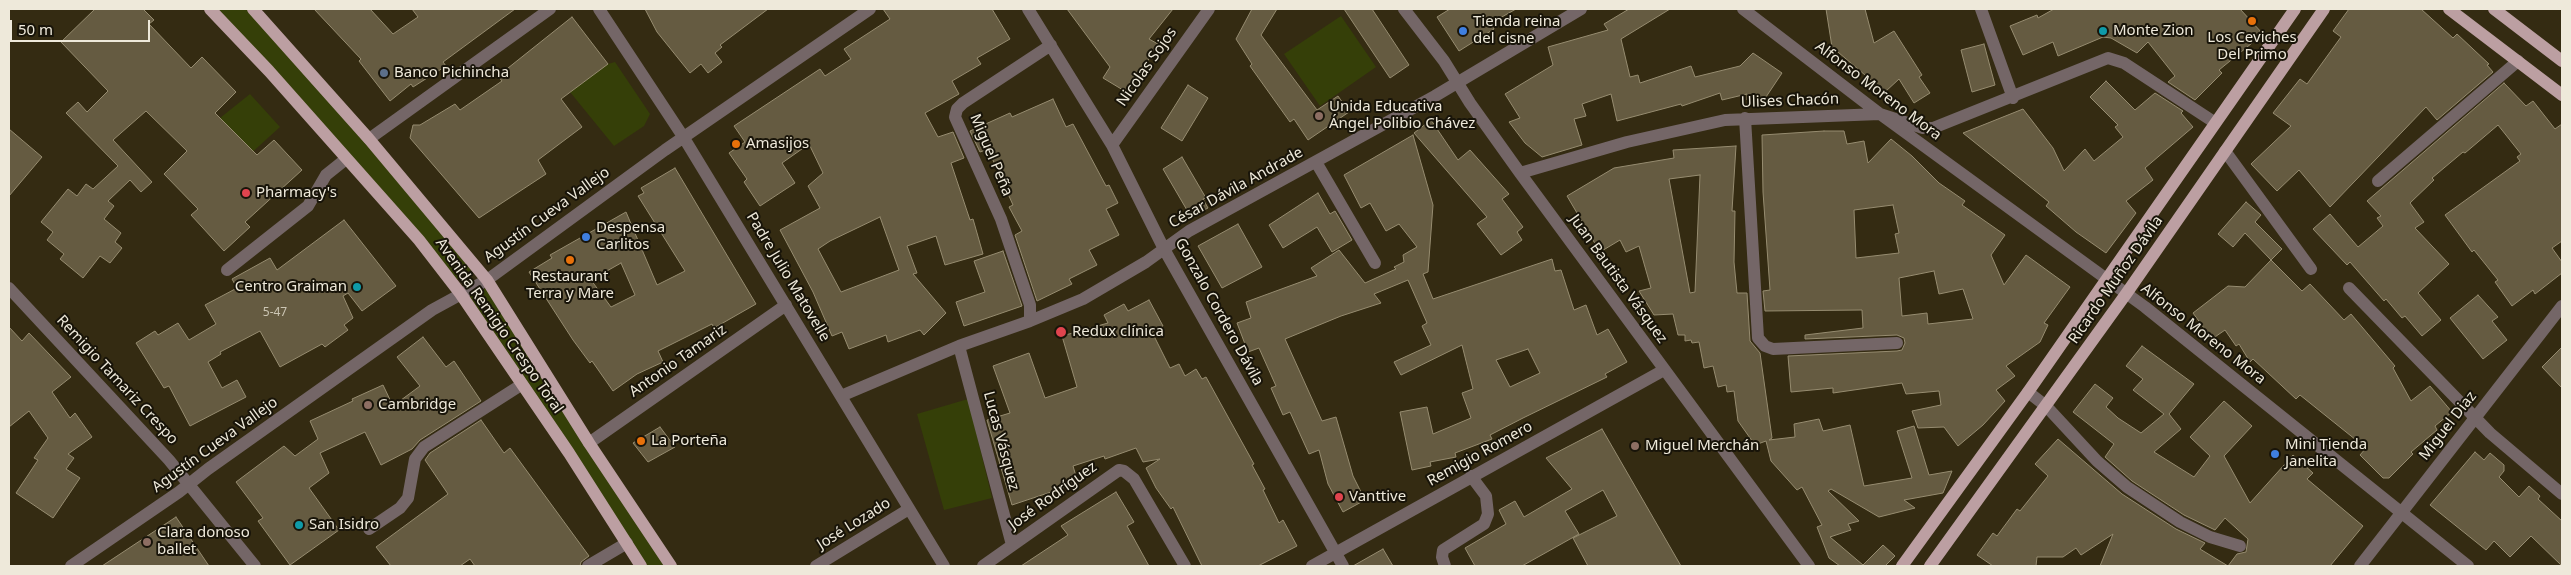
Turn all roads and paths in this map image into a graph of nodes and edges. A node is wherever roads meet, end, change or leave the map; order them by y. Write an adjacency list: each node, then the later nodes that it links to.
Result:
1 (210, 9): 29 (main road, Avenida Remigio Crespo Toral)
2 (253, 9): 26 (main road, Avenida Remigio Crespo Toral)
3 (550, 9): 26 (street)
4 (599, 9): 25 (street, Padre Julio Matovelle)
5 (870, 9): 25 (street, Agustín Cueva Vallejo)
6 (1028, 9): 16 (street, Gonzalo Cordero Dávila)
7 (1209, 9): 27 (street, Nicolas Sojos)
8 (1404, 9): 19 (street, Juan Bautista Vásquez)
9 (1581, 9): 19 (street, César Dávila Andrade)
10 (1743, 9): 22 (street, Alfonso Moreno Mora)
11 (1981, 9): 21 (street)
12 (2295, 9): 24 (main road, Ricardo Muñoz Dávila)
13 (2324, 9): 28 (main road, Ricardo Muñoz Dávila)
14 (2449, 9): 17 (main road)
15 (2494, 9): 18 (main road)
16 (1051, 45): 27 (street, Gonzalo Cordero Dávila); 45 (street, Miguel Peña)
17 (2518, 61): 20 (main road); 32 (street)
18 (2562, 61)
19 (1457, 81): 30 (street, César Dávila Andrade); 31 (street, Juan Bautista Vásquez)
20 (2562, 95)
21 (2013, 98): 22 (street, Ulises Chacón); 24 (street, Ulises Chacón)
22 (1880, 114): 23 (street, Ulises Chacón); 37 (street, Alfonso Moreno Mora)
23 (1746, 118): 31 (street, Ulises Chacón); 46 (street)
24 (2214, 122): 37 (main road, Ricardo Muñoz Dávila)
25 (684, 138): 38 (street, Agustín Cueva Vallejo); 43 (street, Padre Julio Matovelle)
26 (369, 139): 38 (main road, Avenida Remigio Crespo Toral)
27 (1112, 145): 33 (street, Gonzalo Cordero Dávila)
28 (2225, 151): 35 (street); 42 (main road, Ricardo Muñoz Dávila)
29 (346, 159): 36 (street); 41 (main road, Avenida Remigio Crespo Toral)
30 (1316, 162): 33 (street, César Dávila Andrade); 34 (street)
31 (1520, 173): 48 (street, Juan Bautista Vásquez)
32 (2378, 181)
33 (1164, 249): 45 (street, César Dávila Andrade); 64 (street, Gonzalo Cordero Dávila)
34 (1375, 263)
35 (2311, 269)
36 (227, 270)
37 (2106, 279): 42 (street, Alfonso Moreno Mora); 50 (main road, Ricardo Muñoz Dávila)
38 (487, 280): 41 (street, Agustín Cueva Vallejo); 54 (main road, Avenida Remigio Crespo Toral)
39 (9, 288): 56 (street, Remigio Tamariz Crespo)
40 (2349, 288): 53 (street)
41 (460, 293): 49 (main road, Avenida Remigio Crespo Toral); 56 (street, Agustín Cueva Vallejo)
42 (2126, 294): 52 (main road, Ricardo Muñoz Dávila); 59 (street, Alfonso Moreno Mora)
43 (786, 305): 51 (street, Padre Julio Matovelle); 54 (street, Antonio Tamariz)
44 (2562, 306): 53 (street, Miguel Diaz)
45 (1030, 322): 47 (street, César Dávila Andrade)
46 (1897, 343)
47 (959, 346): 51 (street, César Dávila Andrade); 62 (street, Lucas Vásquez)
48 (1664, 370): 55 (street, Remigio Romero); 77 (street, Juan Bautista Vásquez)
49 (521, 384): 60 (street); 61 (main road, Avenida Remigio Crespo Toral)
50 (2028, 392): 52 (street); 78 (main road, Ricardo Muñoz Dávila)
51 (842, 396): 58 (street, Padre Julio Matovelle)
52 (2046, 406): 63 (street); 79 (main road, Ricardo Muñoz Dávila)
53 (2474, 418): 57 (street); 59 (street, Miguel Diaz)
54 (589, 443): 69 (main road, Avenida Remigio Crespo Toral)
55 (1472, 476): 64 (street, Remigio Romero); 76 (street)
56 (189, 484): 65 (street, Agustín Cueva Vallejo); 66 (street, Remigio Tamariz Crespo)
57 (2562, 494)
58 (909, 509): 70 (street, José Lozado); 71 (street, Padre Julio Matovelle)
59 (2400, 513): 80 (street, Miguel Diaz); 81 (street, Alfonso Moreno Mora)
60 (369, 529)
61 (627, 543): 67 (street); 68 (main road, Avenida Remigio Crespo Toral)
62 (1012, 545): 72 (street, José Rodríguez); 73 (street, José Rodríguez)
63 (2240, 546)
64 (1337, 554): 74 (street, Remigio Romero); 75 (street, Gonzalo Cordero Dávila)
65 (71, 566)
66 (255, 566)
67 (588, 566)
68 (641, 566)
69 (671, 566)
70 (816, 566)
71 (944, 566)
72 (983, 566)
73 (1186, 566)
74 (1312, 566)
75 (1343, 566)
76 (1445, 566)
77 (1808, 566)
78 (1902, 566)
79 (1930, 566)
80 (2360, 566)
81 (2468, 566)

